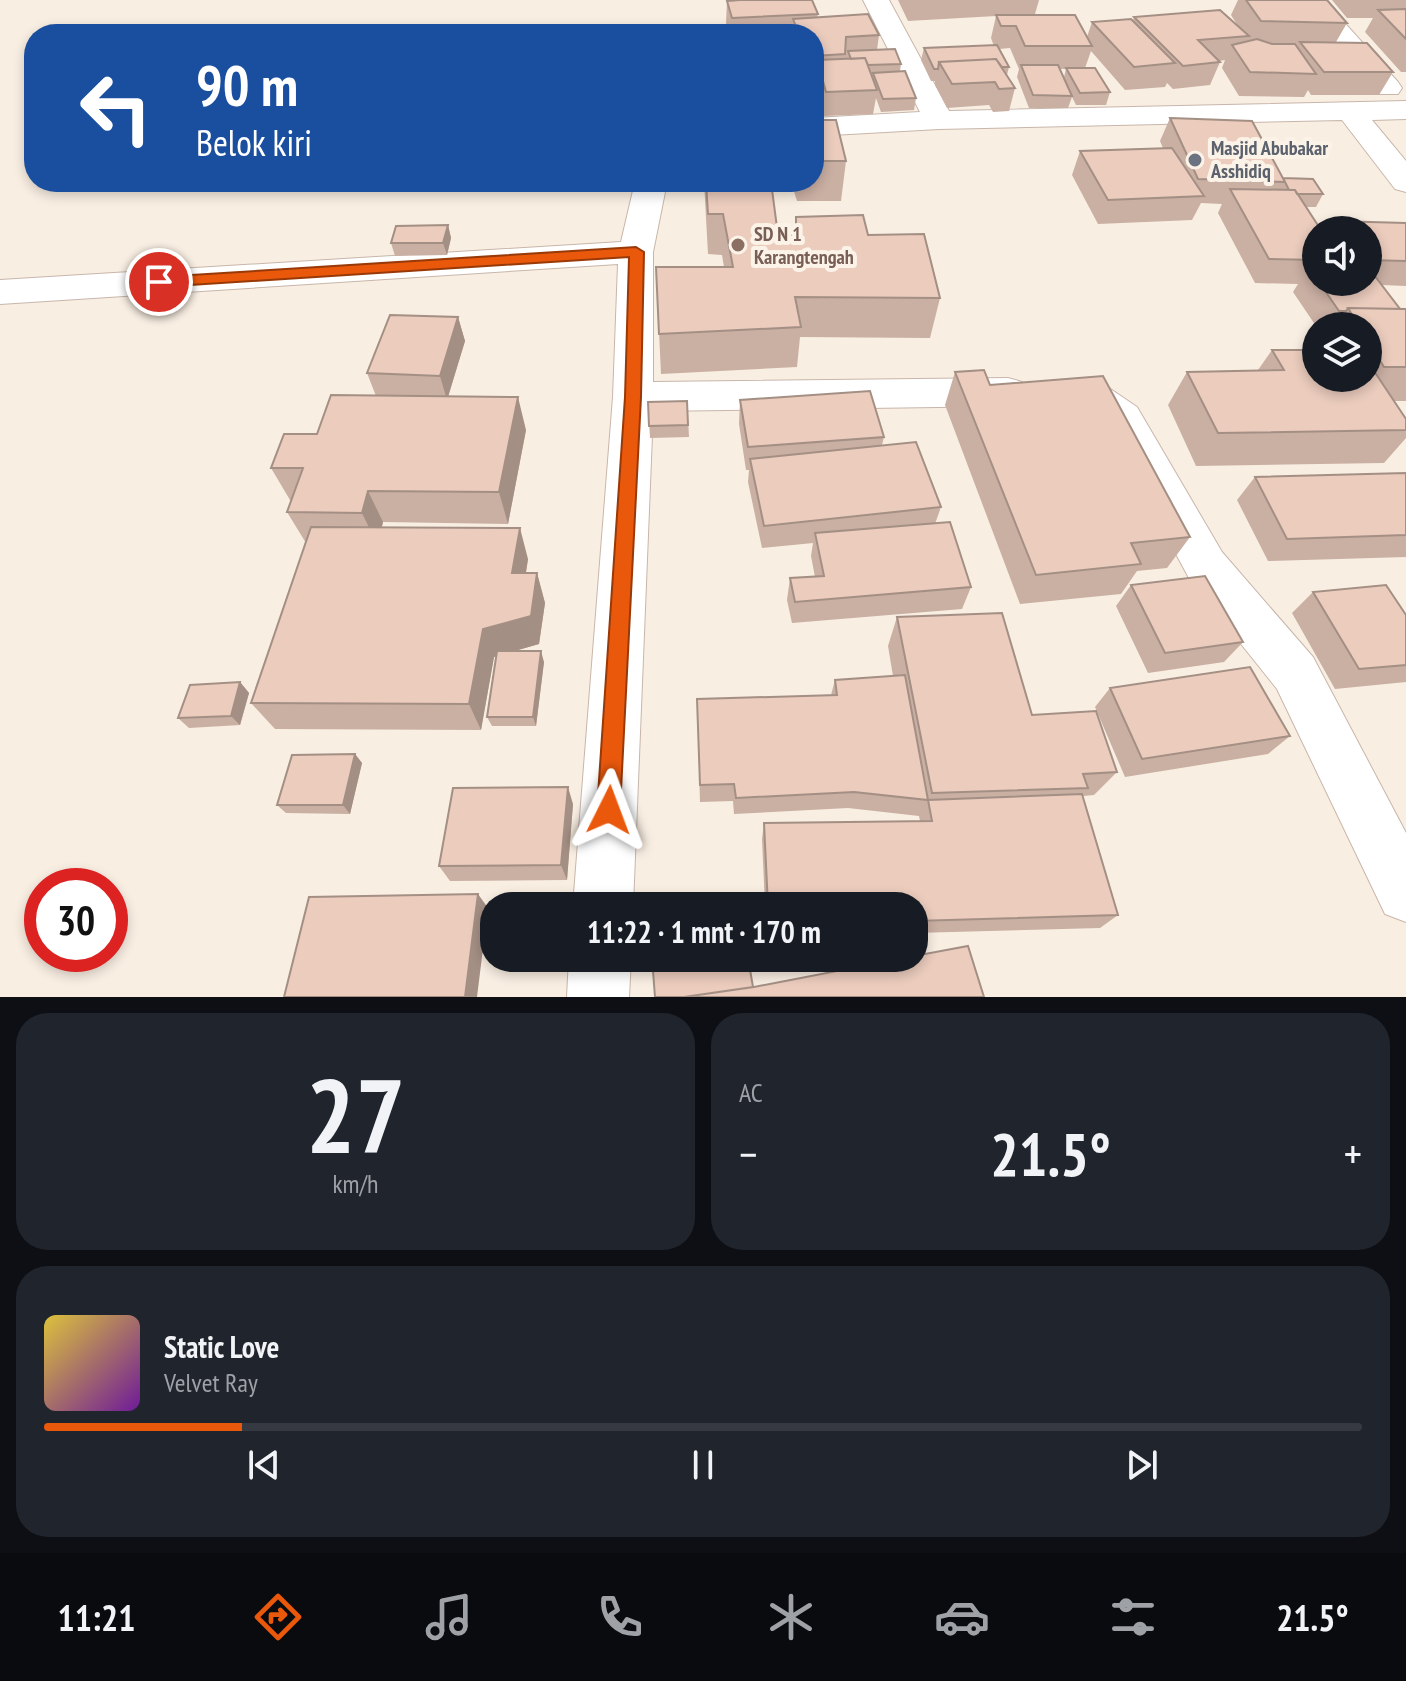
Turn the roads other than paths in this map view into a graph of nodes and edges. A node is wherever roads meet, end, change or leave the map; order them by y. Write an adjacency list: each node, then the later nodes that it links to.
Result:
1 (876, 0): 5 (street)
2 (1310, 0): 3 (street)
3 (1406, 109): 4 (street)
4 (1350, 111): 5 (street); 7 (street)
5 (939, 120): 6 (street)
6 (824, 126)
7 (1406, 182)
8 (649, 192): 9 (street)
9 (636, 252): 10 (street); 11 (street)
10 (0, 292)
11 (633, 397): 12 (street); 13 (street)
12 (604, 892)
13 (1406, 893)
14 (599, 972): 15 (street)
15 (598, 997)

